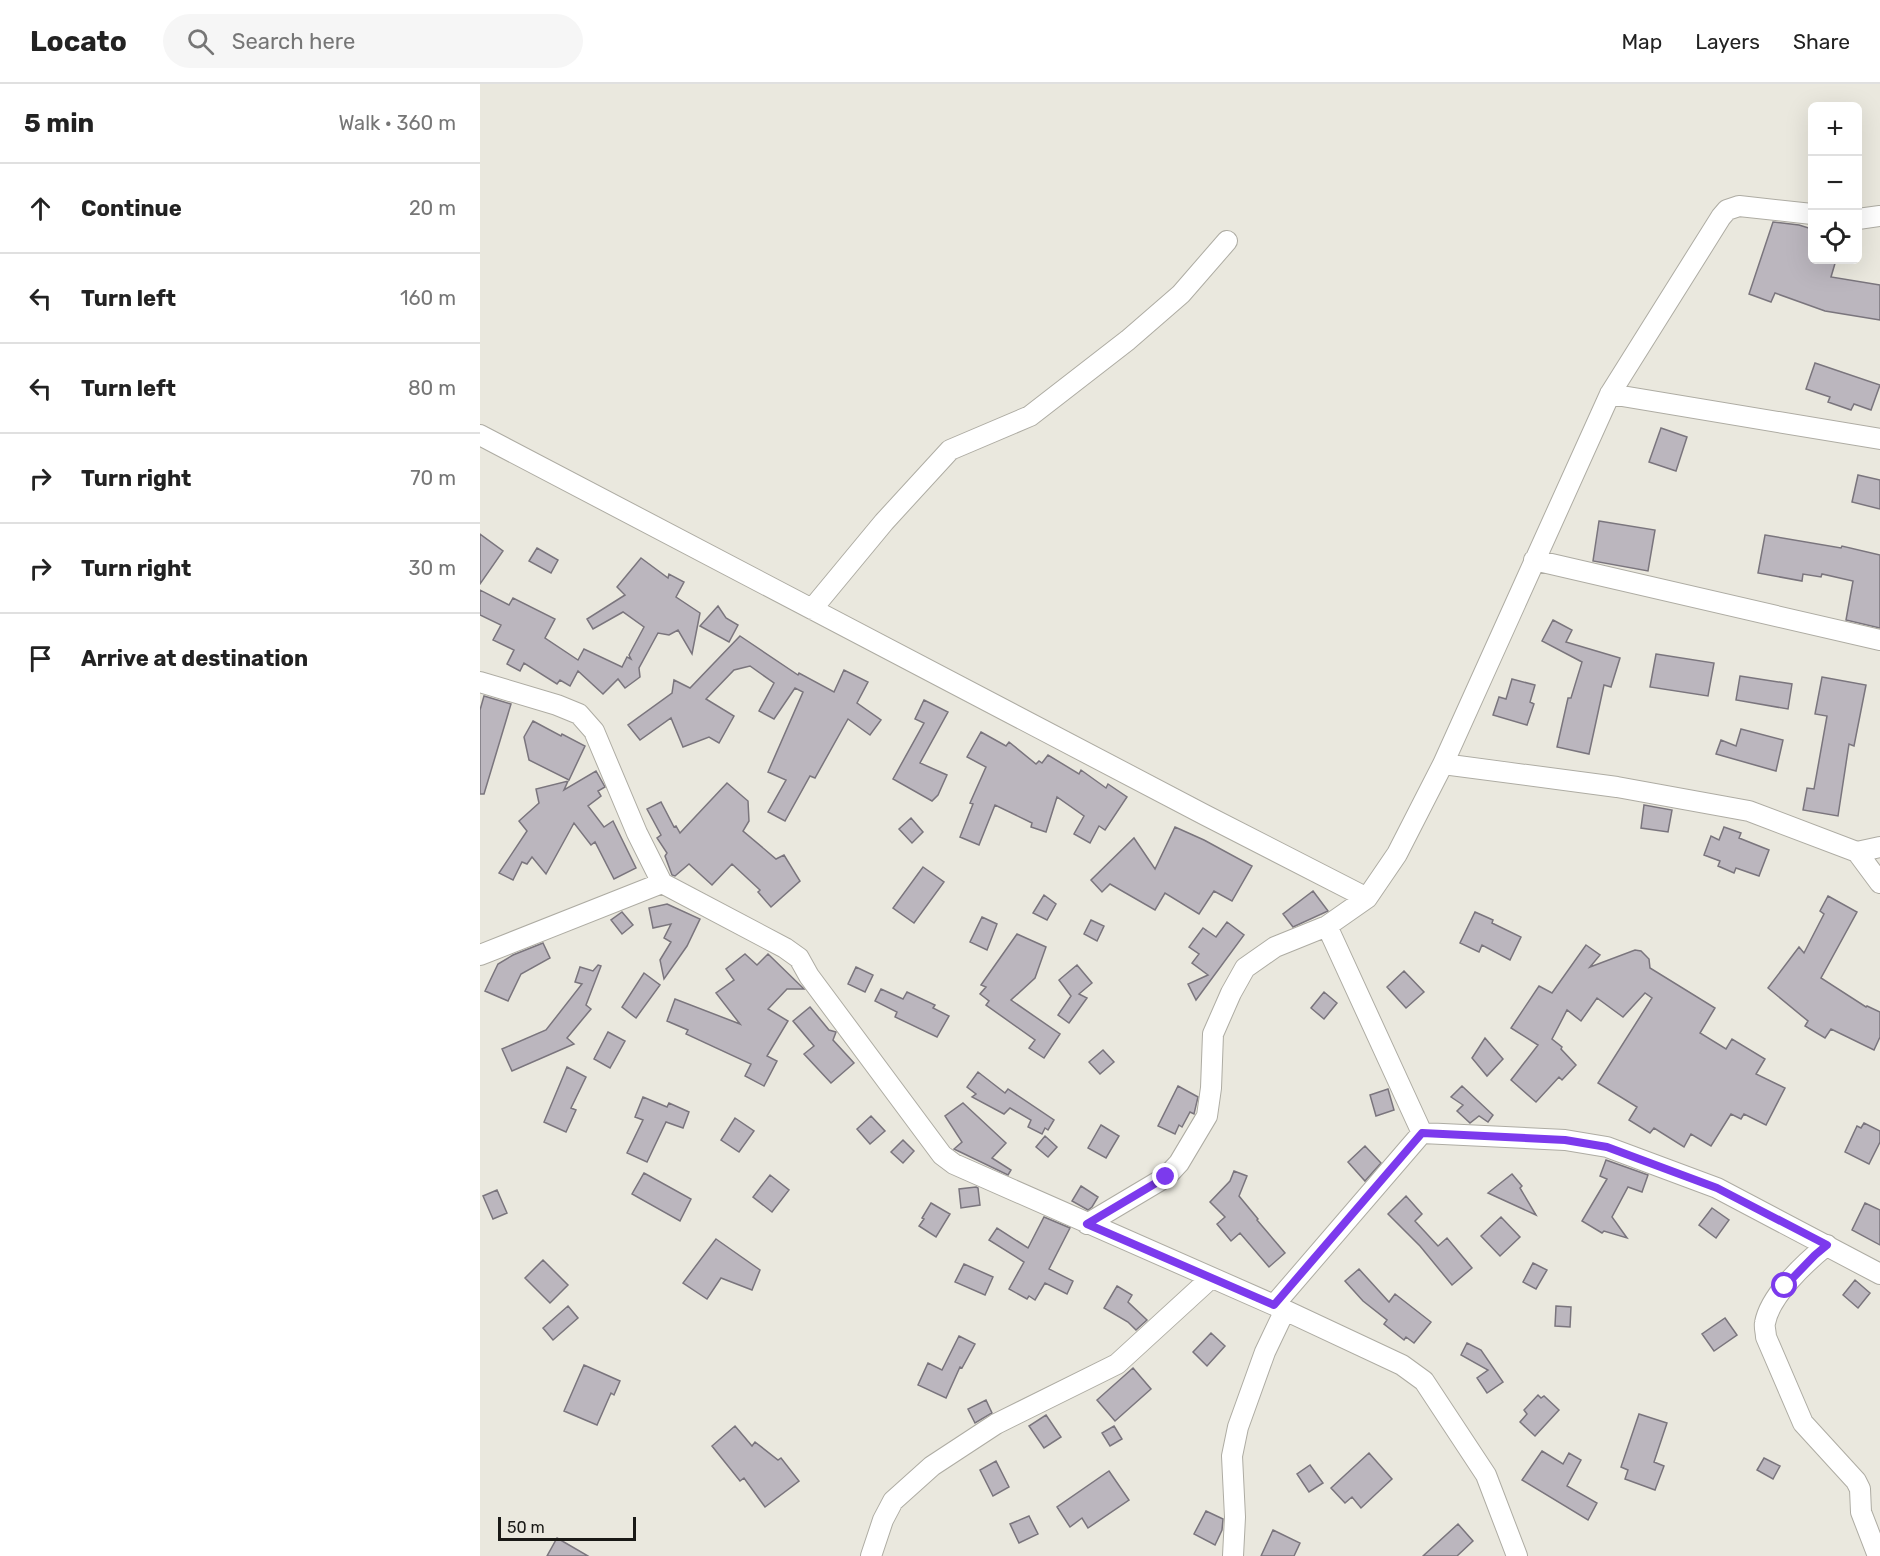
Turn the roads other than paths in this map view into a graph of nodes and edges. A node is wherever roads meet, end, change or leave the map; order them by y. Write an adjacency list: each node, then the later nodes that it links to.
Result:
1 (1808, 214): 5 (street)
2 (1880, 216): 3 (street)
3 (1862, 218)
4 (1227, 241): 9 (street)
5 (1610, 394): 7 (street); 8 (street)
6 (480, 435): 9 (street)
7 (1880, 440)
8 (1534, 560): 10 (street); 12 (street)
9 (812, 609): 17 (street)
10 (1880, 640)
11 (480, 682): 15 (street)
12 (1443, 764): 14 (street); 17 (street)
13 (1880, 847): 14 (street)
14 (1857, 852): 16 (street)
15 (662, 883): 19 (street); 21 (street)
16 (1880, 883)
17 (1367, 898): 18 (street)
18 (1327, 926): 20 (street); 21 (street)
19 (480, 955)
20 (1422, 1133): 22 (street); 25 (street)
21 (1087, 1224): 24 (street)
22 (1827, 1245): 23 (street); 29 (street)
23 (1880, 1274)
24 (1211, 1278): 25 (street); 26 (street)
25 (1279, 1308): 27 (street); 28 (street)
26 (871, 1556)
27 (1233, 1556)
28 (1517, 1556)
29 (1878, 1556)

